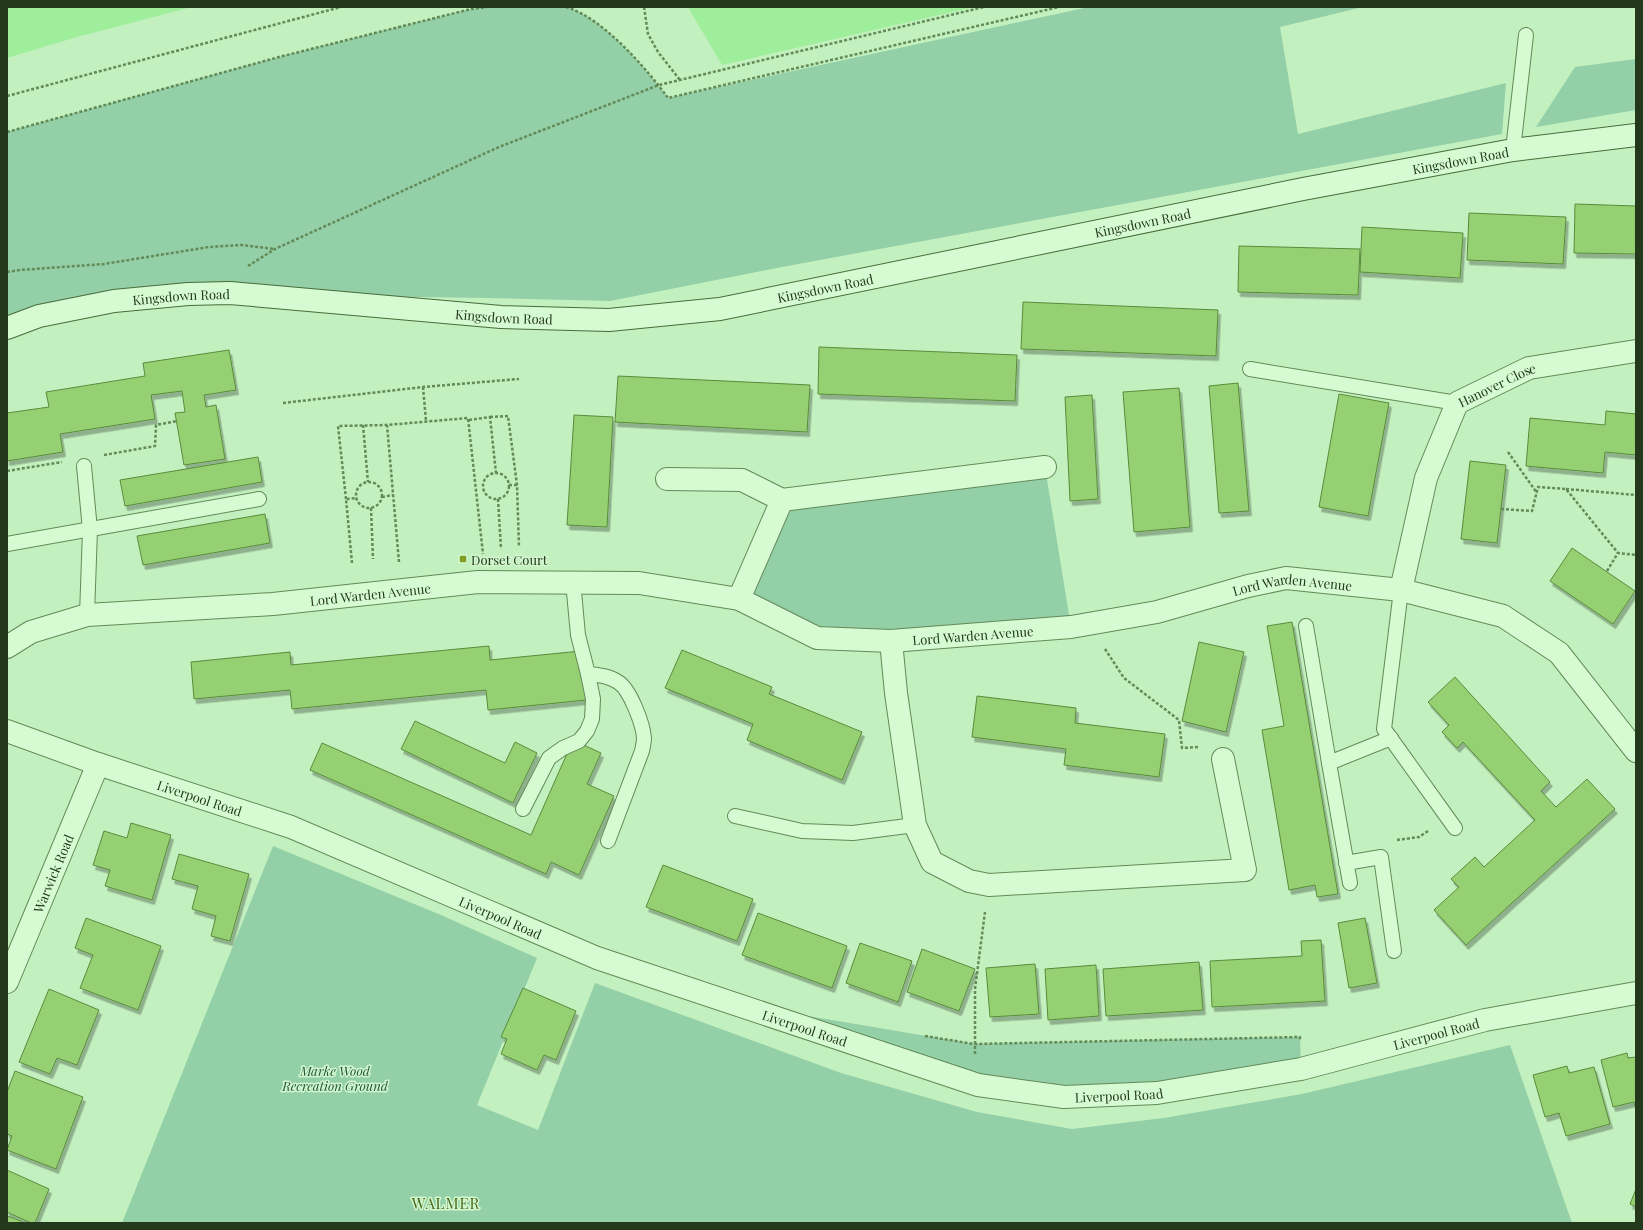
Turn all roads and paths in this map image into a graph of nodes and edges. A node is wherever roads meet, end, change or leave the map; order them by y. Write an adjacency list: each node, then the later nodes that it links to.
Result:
1 (341, 7): 10 (path)
2 (487, 7): 11 (path)
3 (566, 7): 9 (path)
4 (644, 7): 8 (path)
5 (984, 7): 8 (path)
6 (1059, 7): 9 (path)
7 (1526, 35): 13 (lane)
8 (680, 80): 9 (path)
9 (659, 85): 14 (path)
10 (7, 96)
11 (7, 132)
12 (1636, 135): 13 (street, Kingsdown Road)
13 (1513, 150): 15 (street, Kingsdown Road)
14 (7, 272)
15 (7, 328)
16 (1636, 351): 21 (street, Hanover Close)
17 (1250, 369): 21 (lane)
18 (518, 379): 19 (path)
19 (423, 387): 20 (path); 24 (path)
20 (283, 403)
21 (1457, 403): 60 (street, Hanover Close)
22 (490, 417): 23 (path); 30 (path); 34 (path)
23 (469, 420): 24 (path); 36 (path)
24 (426, 422): 26 (path)
25 (363, 425): 26 (path); 32 (path); 44 (path)
26 (387, 425): 40 (path)
27 (1508, 452): 38 (path)
28 (84, 466): 49 (lane)
29 (1045, 466): 46 (street)
30 (496, 473): 33 (path); 35 (path)
31 (667, 479): 46 (street)
32 (368, 482): 41 (path); 42 (path)
33 (509, 485): 34 (path); 45 (path)
34 (517, 485): 51 (path)
35 (483, 487): 36 (path); 45 (path)
36 (476, 488): 58 (path)
37 (1566, 489): 38 (path); 39 (path); 53 (path)
38 (1537, 493): 48 (path)
39 (1636, 494)
40 (393, 496): 41 (path); 61 (path)
41 (381, 497): 47 (path)
42 (356, 498): 44 (path); 47 (path)
43 (259, 499): 49 (lane)
44 (346, 499): 56 (path)
45 (498, 499): 52 (path)
46 (782, 500): 62 (street)
47 (371, 508): 55 (path)
48 (1501, 509)
49 (90, 530): 50 (lane); 63 (lane)
50 (7, 544)
51 (519, 547)
52 (501, 549)
53 (1618, 553): 54 (path); 57 (path)
54 (1636, 555)
55 (373, 559)
56 (352, 563)
57 (1606, 571)
58 (486, 583): 59 (street, Lord Warden Avenue); 61 (street, Lord Warden Avenue)
59 (571, 583): 62 (street, Lord Warden Avenue); 68 (lane)
60 (1400, 590): 64 (street, Lord Warden Avenue); 70 (lane); 71 (street, Lord Warden Avenue)
61 (401, 591): 63 (street, Lord Warden Avenue)
62 (739, 599): 66 (street, Lord Warden Avenue)
63 (87, 614): 67 (street, Lord Warden Avenue)
64 (1116, 619): 66 (street, Lord Warden Avenue); 72 (path)
65 (1306, 626): 73 (lane)
66 (890, 641): 78 (street)
67 (7, 647)
68 (588, 674): 75 (lane); 79 (lane)
69 (7, 730): 74 (street, Liverpool Road)
70 (1391, 738): 73 (lane); 77 (lane)
71 (1636, 751)
72 (1223, 759): 83 (street)
73 (1329, 763): 81 (lane)
74 (98, 764): 85 (street, Warwick Road); 90 (street, Liverpool Road)
75 (523, 809)
76 (735, 816): 78 (lane)
77 (1452, 823): 80 (path)
78 (915, 826): 83 (street)
79 (608, 841)
80 (1381, 857): 81 (lane); 84 (lane)
81 (1346, 863): 82 (lane)
82 (1350, 883)
83 (989, 885): 88 (path)
84 (1394, 951)
85 (7, 982)
86 (1636, 993): 89 (street, Liverpool Road)
87 (919, 1035): 88 (path)
88 (974, 1044): 89 (path); 90 (path)
89 (1301, 1069): 90 (street, Liverpool Road)
90 (978, 1085)

